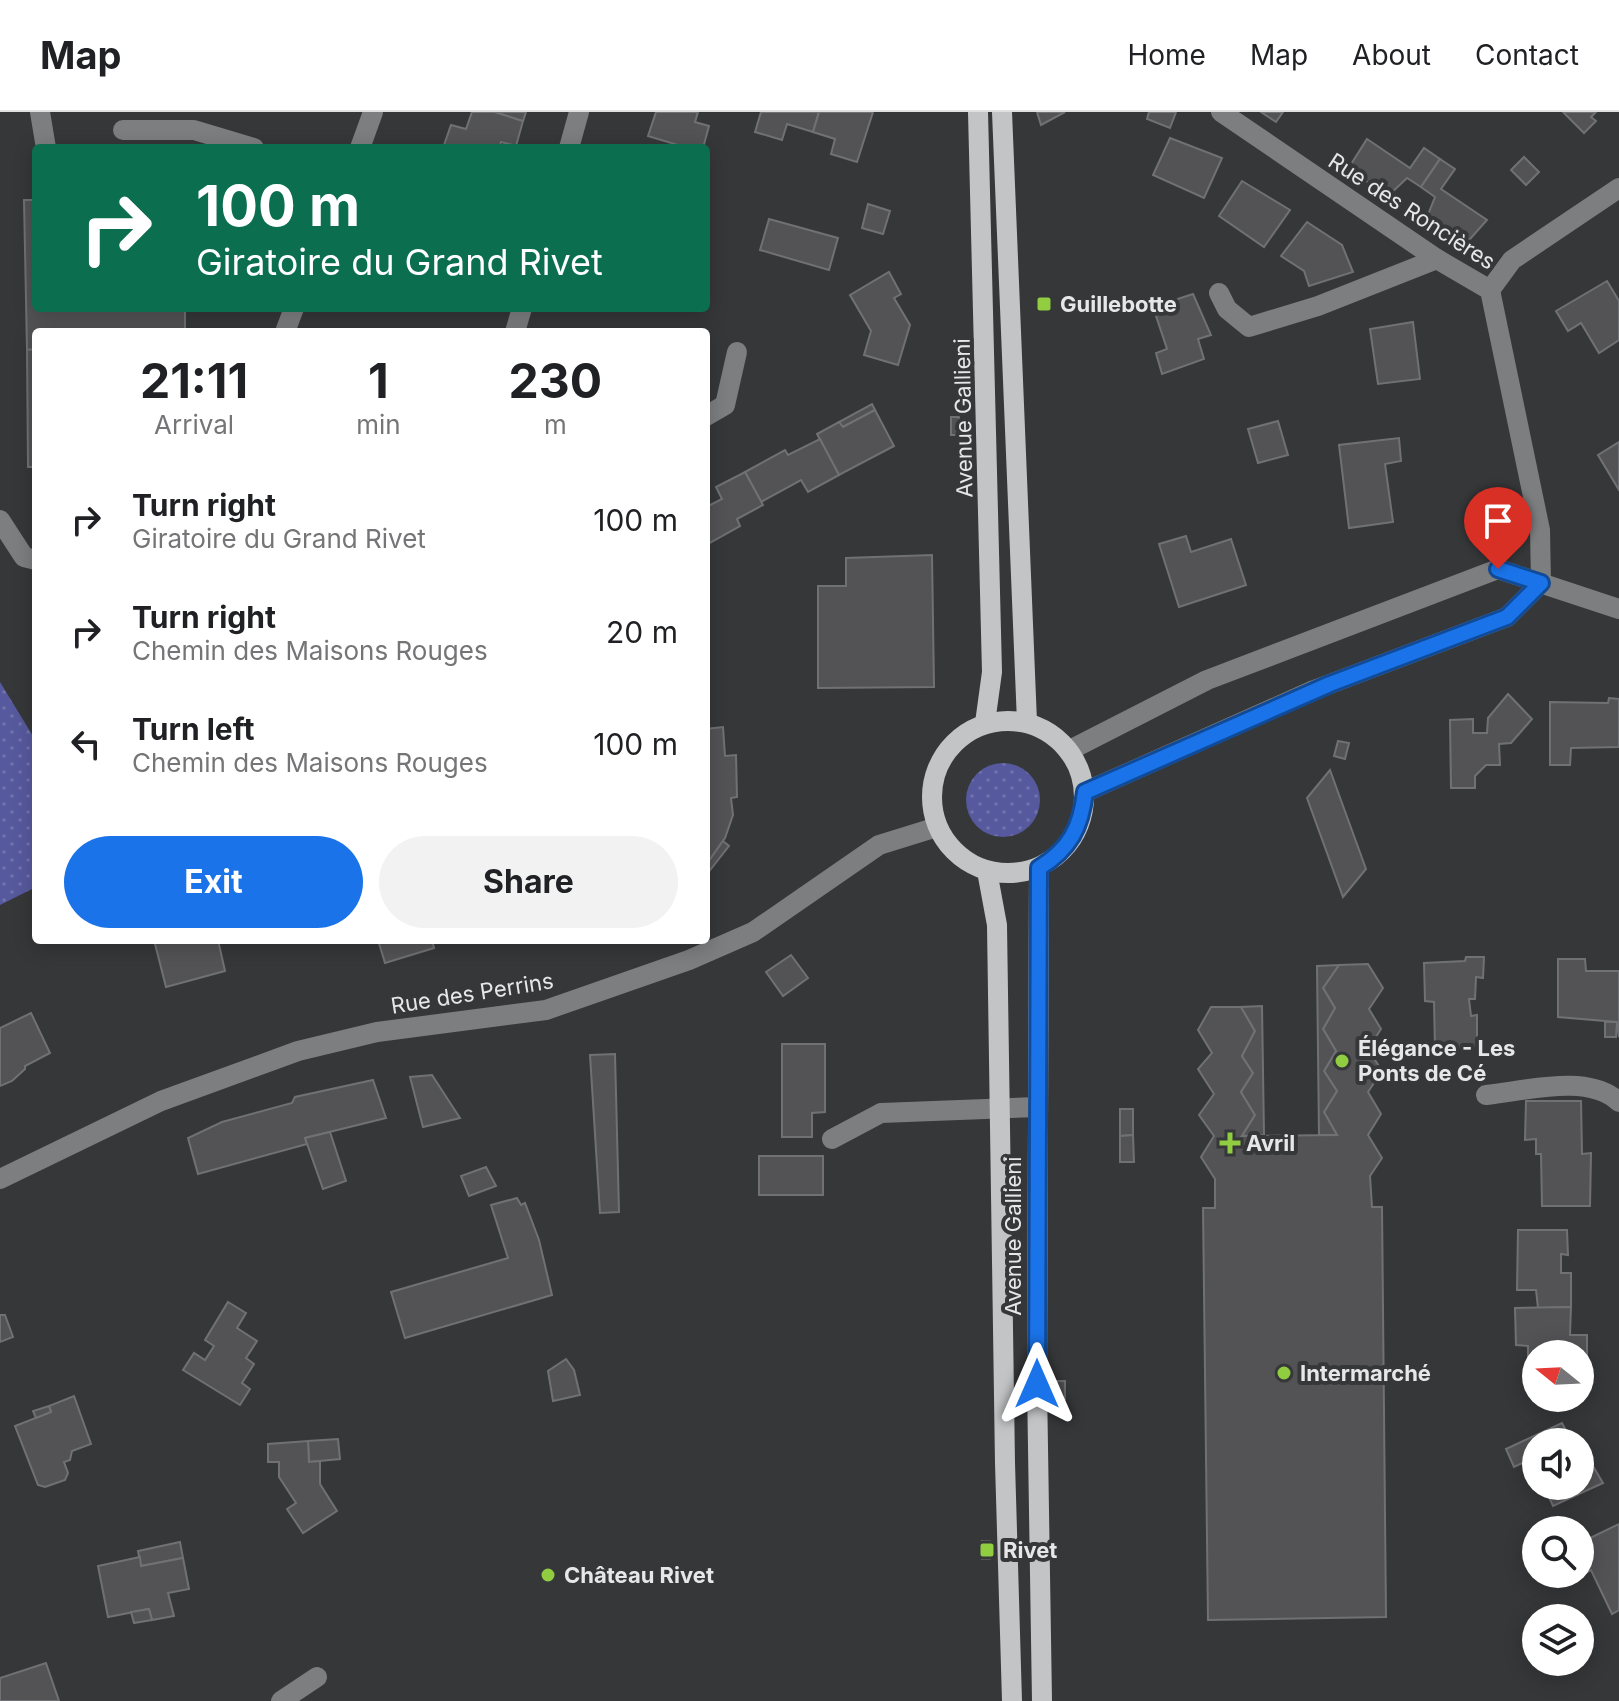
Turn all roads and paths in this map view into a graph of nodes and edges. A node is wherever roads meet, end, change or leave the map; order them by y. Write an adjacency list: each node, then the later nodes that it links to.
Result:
1 (40, 112): 8 (street)
2 (373, 112): 10 (street)
3 (579, 112): 11 (street)
4 (978, 112): 23 (main road, Avenue Gallieni)
5 (1002, 112): 22 (main road)
6 (1221, 112): 13 (street, Rue des Roncières)
7 (123, 130): 9 (street)
8 (45, 144)
9 (241, 144)
10 (361, 144)
11 (570, 144)
12 (1619, 188): 14 (street)
13 (1437, 259): 14 (street, Rue des Roncières); 15 (street)
14 (1490, 290): 20 (street, Rue des Roncières)
15 (1219, 293)
16 (737, 352): 17 (street)
17 (710, 414)
18 (0, 520): 19 (street)
19 (32, 559)
20 (1541, 583): 21 (street); 24 (street); 25 (street)
21 (1619, 609)
22 (1027, 722): 23 (main road); 24 (main road)
23 (985, 723): 26 (main road)
24 (1068, 751): 25 (main road)
25 (1085, 792): 27 (main road)
26 (937, 827): 28 (main road); 34 (street, Rue des Perrins)
27 (1039, 868): 28 (main road); 31 (main road, Avenue Gallieni)
28 (987, 871): 32 (main road, Avenue Gallieni)
29 (1486, 1095): 30 (street)
30 (1619, 1102)
31 (1038, 1107): 32 (street); 38 (main road, Avenue Gallieni)
32 (1000, 1109): 33 (street); 37 (main road, Avenue Gallieni)
33 (832, 1139)
34 (0, 1179)
35 (317, 1677): 36 (street)
36 (281, 1701)
37 (1012, 1701)
38 (1042, 1701)

